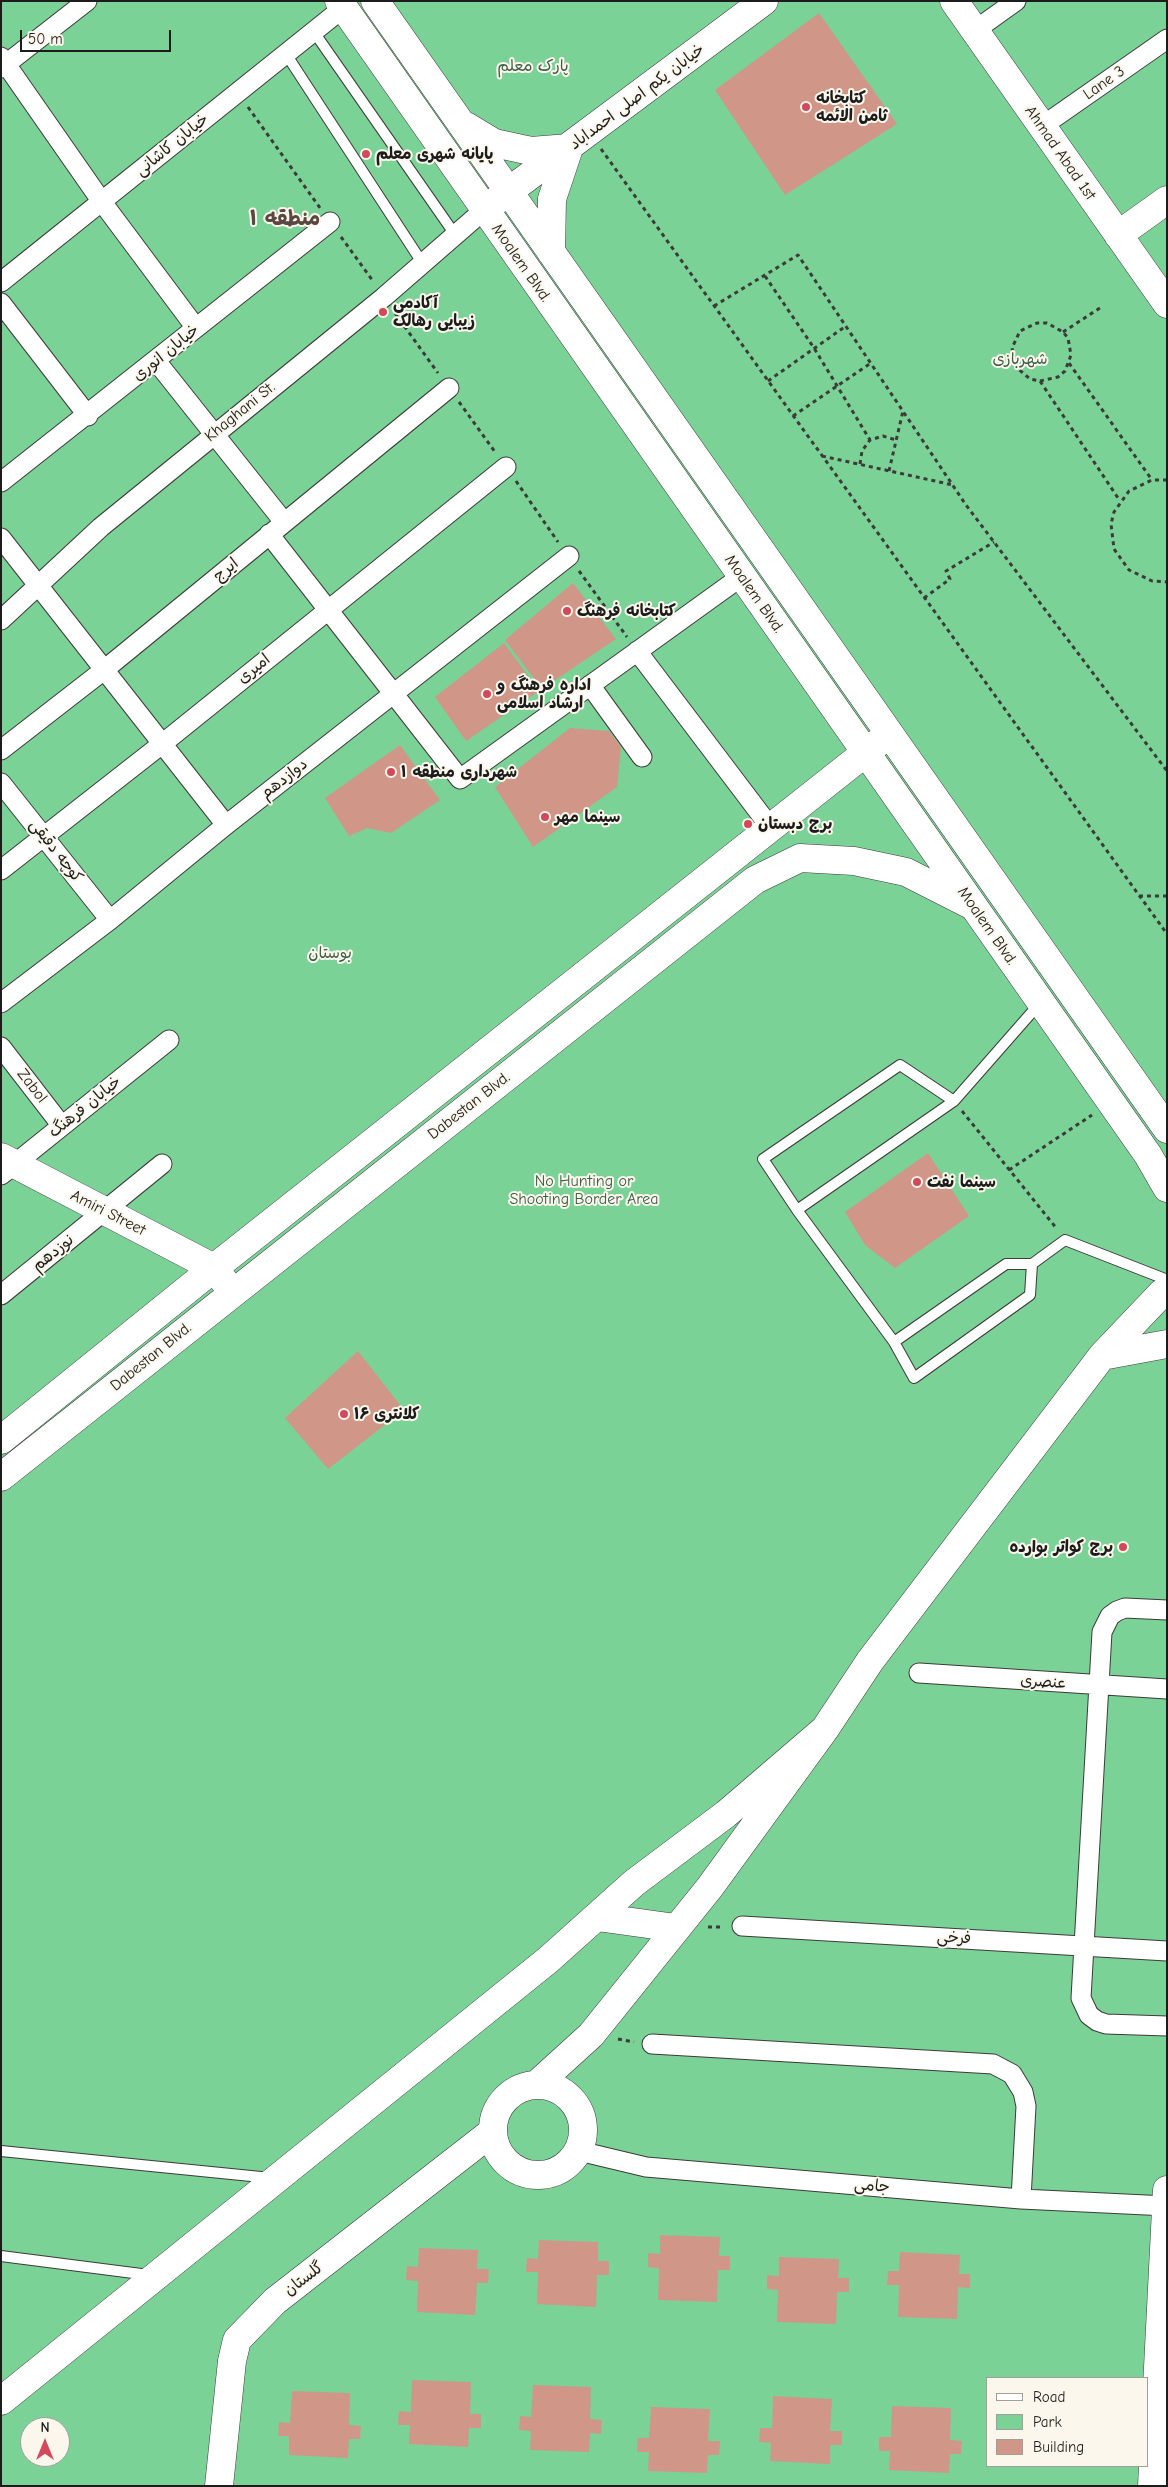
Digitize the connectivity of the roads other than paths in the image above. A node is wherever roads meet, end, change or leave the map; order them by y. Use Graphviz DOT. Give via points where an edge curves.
graph roads {
  1 [pos="87,1"];
  2 [pos="375,1"];
  3 [pos="764,1"];
  4 [pos="954,1"];
  5 [pos="1016,1"];
  6 [pos="341,5"];
  7 [pos="974,30"];
  8 [pos="314,32"];
  9 [pos="1167,39"];
  10 [pos="286,54"];
  11 [pos="3,63"];
  12 [pos="461,123"];
  13 [pos="1042,127"];
  14 [pos="579,140"];
  15 [pos="509,192"];
  16 [pos="1167,200"];
  17 [pos="102,202"];
  18 [pos="484,210"];
  19 [pos="330,222"];
  20 [pos="1118,234"];
  21 [pos="456,236"];
  22 [pos="551,252"];
  23 [pos="423,264"];
  24 [pos="1,282"];
  25 [pos="1,303"];
  26 [pos="1167,304"];
  27 [pos="196,328"];
  28 [pos="156,360"];
  29 [pos="449,388"];
  30 [pos="88,416"];
  31 [pos="214,432"];
  32 [pos="506,467"];
  33 [pos="1,482"];
  34 [pos="284,522"];
  35 [pos="269,534"];
  36 [pos="1,538"];
  37 [pos="569,556"];
  38 [pos="742,576"];
  39 [pos="39,586"];
  40 [pos="328,610"];
  41 [pos="1,620"];
  42 [pos="638,651"];
  43 [pos="104,670"];
  44 [pos="590,685"];
  45 [pos="394,694"];
  46 [pos="890,734"];
  47 [pos="162,744"];
  48 [pos="1,750"];
  49 [pos="866,753"];
  50 [pos="642,757"];
  51 [pos="1,783"];
  52 [pos="226,825"];
  53 [pos="771,828"];
  54 [pos="44,836"];
  55 [pos="1,870"];
  56 [pos="973,906"];
  57 [pos="110,920"];
  58 [pos="1040,1002"];
  59 [pos="1,1003"];
  60 [pos="168,1040"];
  61 [pos="1,1047"];
  62 [pos="954,1101"];
  63 [pos="62,1126"];
  64 [pos="1167,1129"];
  65 [pos="162,1164"];
  66 [pos="6,1166"];
  67 [pos="1167,1188"];
  68 [pos="797,1210"];
  69 [pos="105,1211"];
  70 [pos="1032,1264"];
  71 [pos="214,1268"];
  72 [pos="1165,1290"];
  73 [pos="233,1291"];
  74 [pos="1,1295"];
  75 [pos="894,1342"];
  76 [pos="1167,1344"];
  77 [pos="1102,1356"];
  78 [pos="1,1440"];
  79 [pos="1,1476"];
  80 [pos="1167,1610"];
  81 [pos="919,1673"];
  82 [pos="1100,1686"];
  83 [pos="1167,1689"];
  84 [pos="825,1730"];
  85 [pos="597,1917"];
  86 [pos="742,1926"];
  87 [pos="676,1928"];
  88 [pos="1084,1946"];
  89 [pos="1167,1951"];
  90 [pos="1167,2026"];
  91 [pos="652,2044"];
  92 [pos="536,2085"];
  93 [pos="492,2132"];
  94 [pos="579,2150"];
  95 [pos="1,2151"];
  96 [pos="277,2178"];
  97 [pos="1021,2199"];
  98 [pos="1166,2201"];
  99 [pos="1,2256"];
  100 [pos="156,2276"];
  101 [pos="1,2401"];
  102 [pos="219,2486"];
  103 [pos="1152,2486"];
  1 -- 11 [label="street"];
  2 -- 12 [label="street, Moalem Blvd."];
  3 -- 14 [label="street, خیابان یکم اصلی احمداباد"];
  4 -- 7 [label="street, Ahmad Abad 1st"];
  5 -- 7 [label="street"];
  6 -- 8 [label="street, خیابان کاشانی"];
  6 -- 18 [label="street, Moalem Blvd."];
  7 -- 13 [label="street, Ahmad Abad 1st"];
  8 -- 10 [label="street, خیابان کاشانی"];
  8 -- 21 [label="lane"];
  9 -- 13 [label="street, Lane 3"];
  10 -- 17 [label="street, خیابان کاشانی"];
  10 -- 23 [label="lane"];
  11 -- 17 [label="street"];
  12 -- 14 [label="street" via="494,143 531,151"];
  12 -- 15 [label="street, Moalem Blvd."];
  13 -- 20 [label="street, Ahmad Abad 1st"];
  14 -- 15 [label="street, خیابان یکم اصلی احمداباد"];
  14 -- 22 [label="street" via="552,198"];
  15 -- 18 [label="street, خیابان یکم اصلی احمداباد"];
  15 -- 22 [label="street, Moalem Blvd."];
  16 -- 20 [label="street"];
  17 -- 24 [label="street, خیابان کاشانی"];
  17 -- 27 [label="street"];
  18 -- 21 [label="street, Khaghani St."];
  18 -- 38 [label="street, Moalem Blvd."];
  19 -- 27 [label="street, خیابان انوری"];
  20 -- 26 [label="street, Ahmad Abad 1st"];
  21 -- 23 [label="street, Khaghani St."];
  22 -- 46 [label="street, Moalem Blvd."];
  23 -- 31 [label="street, Khaghani St."];
  25 -- 30 [label="street"];
  27 -- 28 [label="street, خیابان انوری"];
  28 -- 30 [label="street, خیابان انوری"];
  28 -- 31 [label="street"];
  29 -- 34 [label="street, ایرج"];
  30 -- 33 [label="street, خیابان انوری"];
  31 -- 34 [label="street"];
  31 -- 39 [label="street, Khaghani St." via="101,526"];
  32 -- 40 [label="street, امیری"];
  34 -- 35 [label="street, ایرج"];
  35 -- 40 [label="street"];
  35 -- 43 [label="street, ایرج"];
  36 -- 39 [label="street"];
  37 -- 45 [label="street, دوازدهم"];
  38 -- 42 [label="street"];
  38 -- 49 [label="street, Moalem Blvd."];
  39 -- 41 [label="street, Khaghani St."];
  39 -- 43 [label="street"];
  40 -- 45 [label="street"];
  40 -- 47 [label="street, امیری"];
  42 -- 44 [label="street"];
  42 -- 53 [label="street"];
  43 -- 47 [label="street"];
  43 -- 48 [label="street, ایرج"];
  44 -- 45 [label="street" via="460,778"];
  44 -- 50 [label="street"];
  45 -- 52 [label="street, دوازدهم"];
  46 -- 49 [label="street, Dabestan Blvd."];
  46 -- 64 [label="street, Moalem Blvd."];
  47 -- 52 [label="street"];
  47 -- 54 [label="street, امیری"];
  49 -- 53 [label="street, Dabestan Blvd."];
  49 -- 56 [label="street, Moalem Blvd."];
  51 -- 54 [label="street, کوچه دقیقی"];
  52 -- 57 [label="street, دوازدهم"];
  53 -- 71 [label="street, Dabestan Blvd."];
  54 -- 55 [label="street, امیری"];
  54 -- 57 [label="street, کوچه دقیقی"];
  56 -- 58 [label="street, Moalem Blvd."];
  56 -- 73 [label="street, Dabestan Blvd." via="906,872 854,861 800,858 755,880"];
  57 -- 59 [label="street, دوازدهم"];
  58 -- 62 [label="lane"];
  58 -- 67 [label="street, Moalem Blvd." via="1148,1155"];
  60 -- 63 [label="street, خیابان فرهنگ"];
  61 -- 63 [label="street, Zabol"];
  62 -- 68 [label="lane"];
  62 -- 68 [label="lane" via="900,1065 763,1159"];
  63 -- 66 [label="street, خیابان فرهنگ"];
  65 -- 69 [label="street, نوزدهم"];
  66 -- 69 [label="street, Amiri Street"];
  68 -- 75 [label="lane"];
  69 -- 71 [label="street, Amiri Street"];
  69 -- 74 [label="street, نوزدهم"];
  70 -- 72 [label="lane" via="1065,1240"];
  70 -- 75 [label="lane" via="1006,1264"];
  70 -- 75 [label="lane" via="1030,1295 914,1378"];
  71 -- 73 [label="street"];
  71 -- 78 [label="street, Dabestan Blvd."];
  72 -- 77 [label="street"];
  73 -- 79 [label="street, Dabestan Blvd."];
  76 -- 77 [label="street"];
  77 -- 84 [label="street" via="870,1661"];
  80 -- 82 [label="street" via="1125,1608 1110,1616 1102,1632"];
  81 -- 82 [label="street, عنصری"];
  82 -- 83 [label="street, عنصری"];
  82 -- 88 [label="street"];
  84 -- 85 [label="street" via="726,1814 634,1883"];
  84 -- 87 [label="street" via="710,1887"];
  85 -- 87 [label="street"];
  85 -- 96 [label="street"];
  86 -- 88 [label="street, فرخی"];
  87 -- 92 [label="street" via="591,2035"];
  88 -- 89 [label="street, فرخی"];
  88 -- 90 [label="street" via="1081,1998 1089,2015 1106,2024"];
  91 -- 97 [label="street" via="993,2064 1012,2074 1023,2092 1026,2106"];
  92 -- 93 [label="street" via="513,2092 497,2109"];
  92 -- 94 [label="street" via="559,2089 576,2105 584,2128"];
  93 -- 94 [label="street" via="500,2155 517,2170 540,2175 563,2168"];
  93 -- 102 [label="street, گلستان" via="275,2301 237,2340"];
  94 -- 97 [label="street, جامی" via="646,2167"];
  95 -- 96 [label="lane"];
  96 -- 100 [label="street"];
  97 -- 98 [label="street, جامی"];
  98 -- 103 [label="street"];
  99 -- 100 [label="lane"];
  100 -- 101 [label="street"];
}
